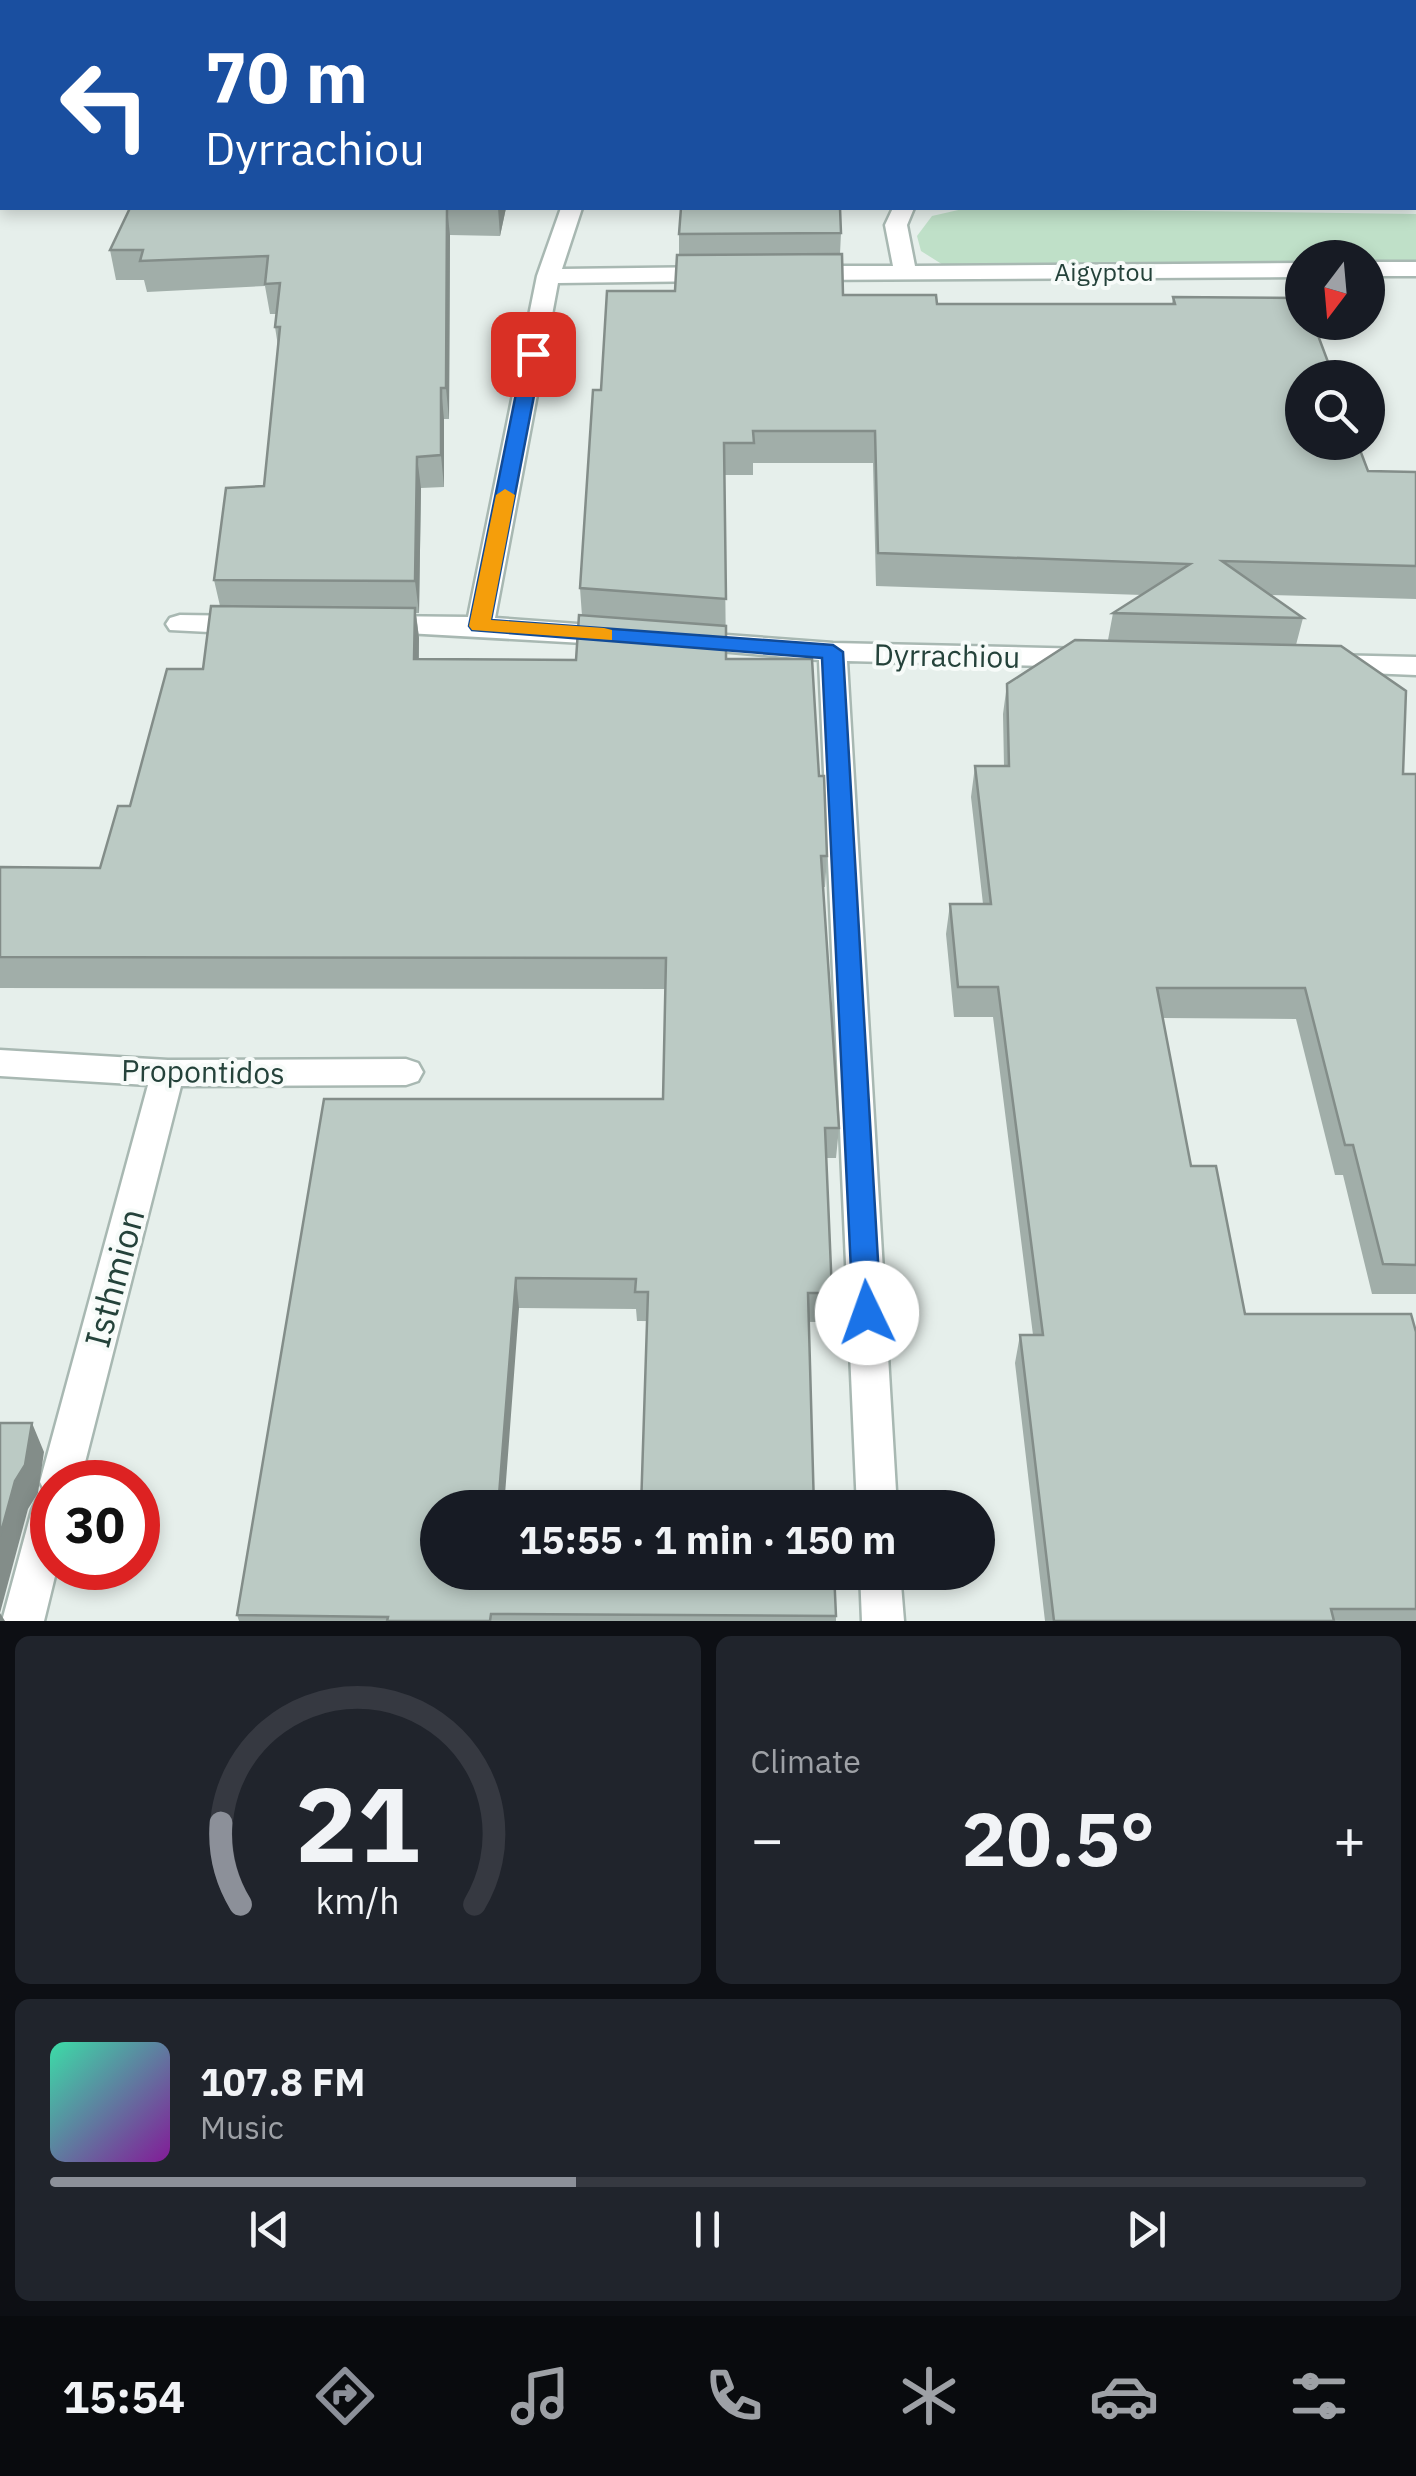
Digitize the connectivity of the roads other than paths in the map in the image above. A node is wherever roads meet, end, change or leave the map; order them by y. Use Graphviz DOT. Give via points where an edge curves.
graph roads {
  1 [pos="569,210"];
  2 [pos="902,210"];
  3 [pos="1385,269"];
  4 [pos="1416,269"];
  5 [pos="1285,270"];
  6 [pos="905,272"];
  7 [pos="746,274"];
  8 [pos="786,274"];
  9 [pos="548,276"];
  10 [pos="180,624"];
  11 [pos="273,625"];
  12 [pos="348,625"];
  13 [pos="480,626"];
  14 [pos="833,652"];
  15 [pos="1111,659"];
  16 [pos="1310,664"];
  17 [pos="1414,673"];
  18 [pos="0,1063"];
  19 [pos="168,1072"];
  20 [pos="406,1072"];
  21 [pos="66,1460"];
  22 [pos="876,1490"];
  23 [pos="31,1590"];
  24 [pos="881,1590"];
  25 [pos="23,1621"];
  26 [pos="883,1621"];
  1 -- 9 [label="street"];
  2 -- 6 [label="street" via="896,226"];
  3 -- 4 [label="street"];
  5 -- 6 [label="street, Aigyptou"];
  6 -- 8 [label="street, Aigyptou"];
  7 -- 9 [label="street"];
  9 -- 13 [label="street"];
  10 -- 11 [label="street"];
  12 -- 13 [label="street, Dyrrachiou"];
  13 -- 14 [label="street, Dyrrachiou"];
  14 -- 15 [label="street, Dyrrachiou"];
  14 -- 22 [label="street"];
  16 -- 17 [label="street"];
  18 -- 19 [label="street, Propontidos"];
  19 -- 20 [label="street, Propontidos"];
  19 -- 21 [label="street, Isthmion"];
  23 -- 25 [label="street"];
  24 -- 26 [label="street"];
}
